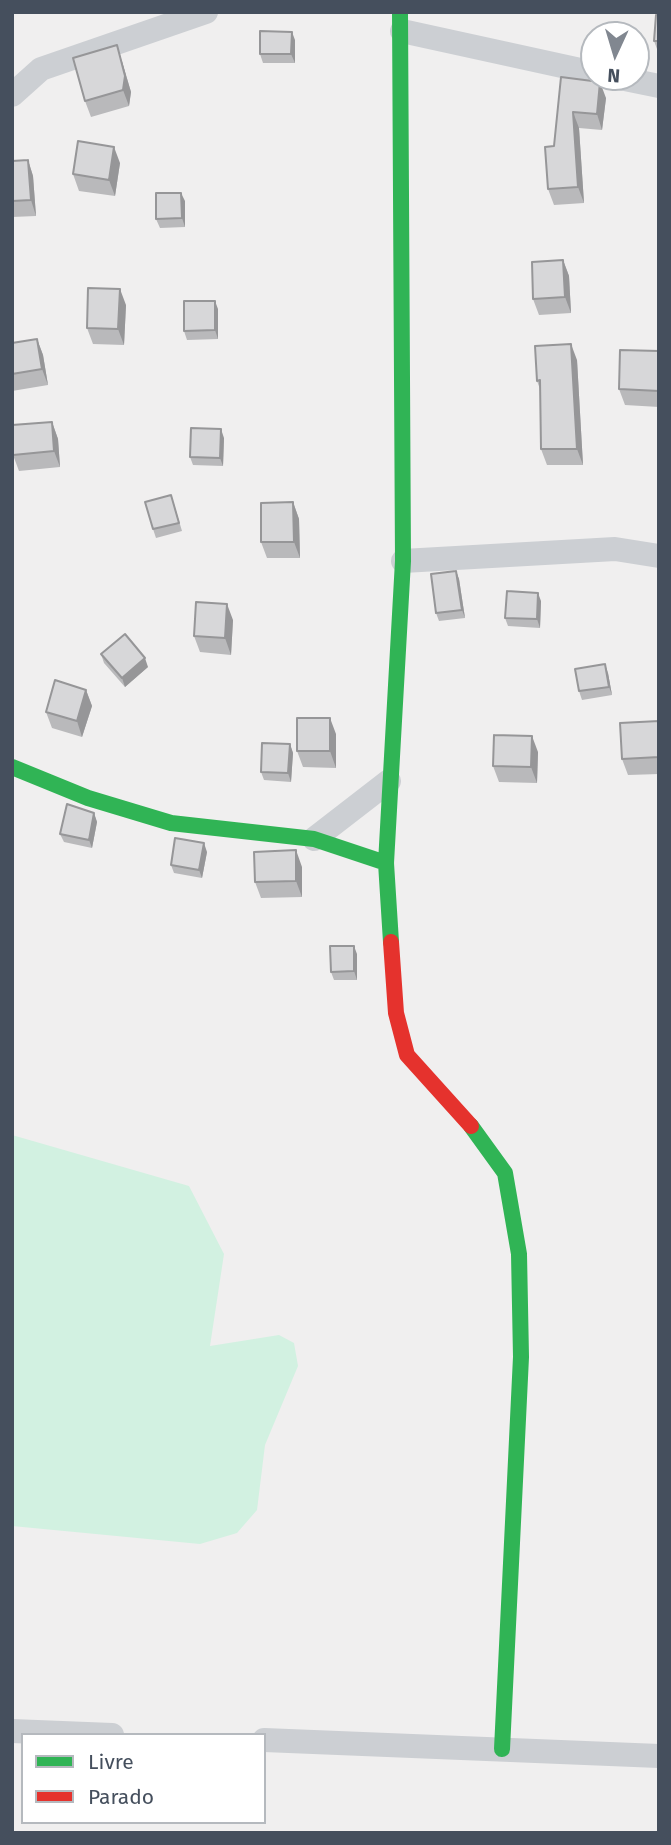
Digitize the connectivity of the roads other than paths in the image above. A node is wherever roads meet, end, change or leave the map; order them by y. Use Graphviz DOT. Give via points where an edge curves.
graph roads {
  1 [pos="206,12"];
  2 [pos="401,22"];
  3 [pos="580,68"];
  4 [pos="12,95"];
  5 [pos="659,555"];
  6 [pos="403,561"];
  7 [pos="12,767"];
  8 [pos="390,781"];
  9 [pos="314,839"];
  10 [pos="386,863"];
  11 [pos="12,1731"];
  12 [pos="62,1733"];
  13 [pos="266,1740"];
  14 [pos="502,1749"];
  15 [pos="659,1756"];
  1 -- 4 [label="street" via="41,69"];
  2 -- 3 [label="street"];
  2 -- 6 [label="street"];
  5 -- 6 [label="street" via="615,549"];
  6 -- 8 [label="street"];
  7 -- 9 [label="street" via="88,798 171,823"];
  8 -- 9 [label="street"];
  8 -- 10 [label="street"];
  9 -- 10 [label="street"];
  10 -- 14 [label="street" via="396,1013 407,1055 477,1133 505,1173 519,1254 521,1357"];
  11 -- 12 [label="street"];
  13 -- 14 [label="street"];
  14 -- 15 [label="street"];
}
